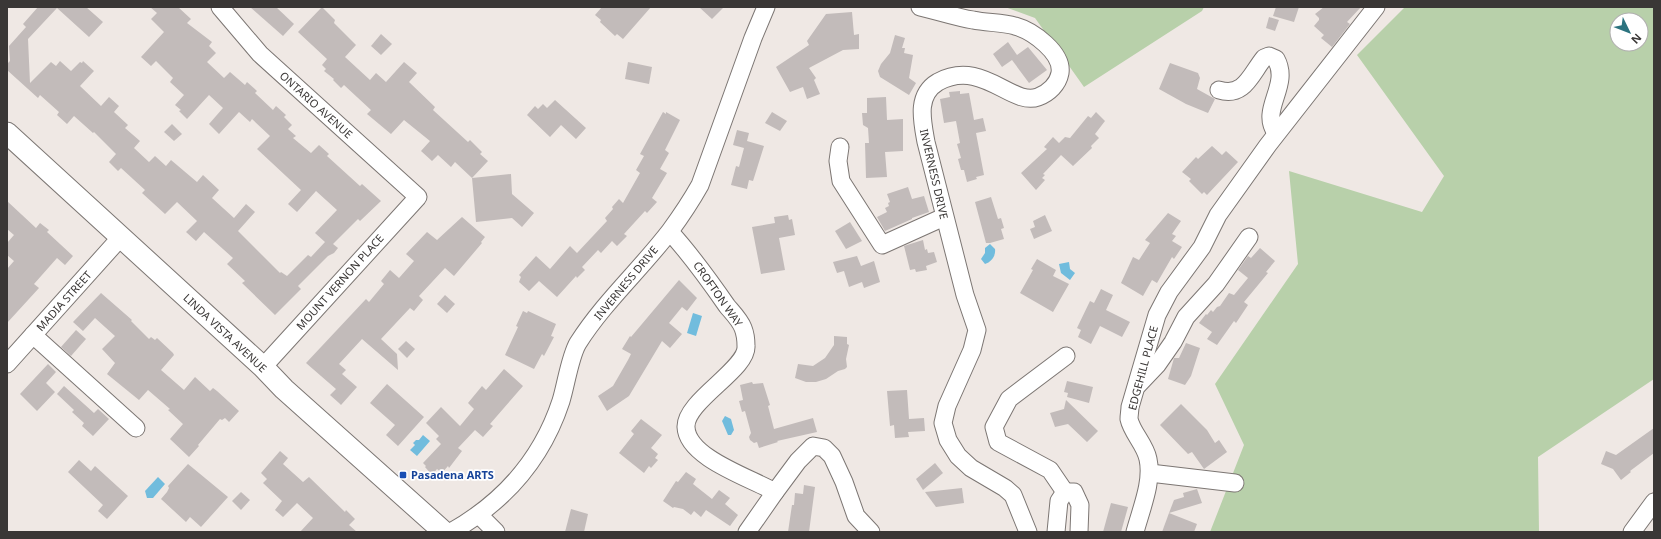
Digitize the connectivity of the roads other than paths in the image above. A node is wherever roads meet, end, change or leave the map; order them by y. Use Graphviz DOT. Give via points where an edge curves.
graph roads {
  1 [pos="220,7"];
  2 [pos="766,7"];
  3 [pos="920,7"];
  4 [pos="1376,7"];
  5 [pos="1219,90"];
  6 [pos="7,133"];
  7 [pos="1276,133"];
  8 [pos="840,147"];
  9 [pos="418,197"];
  10 [pos="944,217"];
  11 [pos="670,232"];
  12 [pos="121,237"];
  13 [pos="1249,237"];
  14 [pos="33,335"];
  15 [pos="1066,356"];
  16 [pos="7,364"];
  17 [pos="263,367"];
  18 [pos="1136,388"];
  19 [pos="136,428"];
  20 [pos="1150,473"];
  21 [pos="1235,483"];
  22 [pos="772,491"];
  23 [pos="1066,492"];
  24 [pos="1654,502"];
  25 [pos="480,516"];
  26 [pos="444,532"];
  27 [pos="451,532"];
  28 [pos="496,532"];
  29 [pos="747,532"];
  30 [pos="871,532"];
  31 [pos="1028,532"];
  32 [pos="1056,532"];
  33 [pos="1079,532"];
  34 [pos="1135,532"];
  35 [pos="1632,532"];
  1 -- 9 [label="street, ONTARIO AVENUE" via="260,54"];
  2 -- 11 [label="street, INVERNESS DRIVE" via="700,185"];
  3 -- 10 [label="street, INVERNESS DRIVE" via="973,20 1016,26 1046,44 1055,54 1061,68 1059,79 1050,91 1037,98 1007,90 987,79 964,75 948,77 931,87 922,100 922,118"];
  4 -- 7 [label="street, EDGEHILL PLACE"];
  5 -- 7 [label="street" via="1234,91 1244,88 1264,58 1268,56 1276,59 1281,72 1270,118"];
  6 -- 12 [label="main road, LINDA VISTA AVENUE"];
  7 -- 18 [label="street, EDGEHILL PLACE" via="1218,215 1202,247 1169,292 1157,315"];
  8 -- 10 [label="street" via="838,161 841,181 882,245"];
  9 -- 17 [label="street, MOUNT VERNON PLACE"];
  10 -- 31 [label="street, INVERNESS DRIVE" via="977,330 972,350 947,406 943,423 948,440 958,456 971,468 1013,495"];
  11 -- 22 [label="street, CROFTON WAY" via="697,262 743,328 746,348 740,362 692,411 686,426 690,440 699,452"];
  11 -- 25 [label="street, INVERNESS DRIVE" via="577,345 551,429 518,480"];
  12 -- 14 [label="street, MADIA STREET"];
  12 -- 17 [label="main road, LINDA VISTA AVENUE"];
  13 -- 18 [label="street" via="1216,284 1186,317 1157,365"];
  14 -- 16 [label="street, MADIA STREET"];
  14 -- 19 [label="street"];
  15 -- 23 [label="street" via="1009,400 994,427 998,442 1050,470"];
  17 -- 26 [label="main road, LINDA VISTA AVENUE" via="284,389"];
  18 -- 20 [label="street, EDGEHILL PLACE" via="1129,419 1148,457"];
  20 -- 21 [label="street"];
  20 -- 34 [label="street, EDGEHILL PLACE"];
  22 -- 29 [label="street"];
  22 -- 30 [label="street" via="813,446 824,448 832,456 856,516"];
  23 -- 32 [label="street" via="1059,501"];
  23 -- 33 [label="street" via="1074,492 1080,505"];
  24 -- 35 [label="street"];
  25 -- 27 [label="street, INVERNESS DRIVE"];
  25 -- 28 [label="street"];
}
